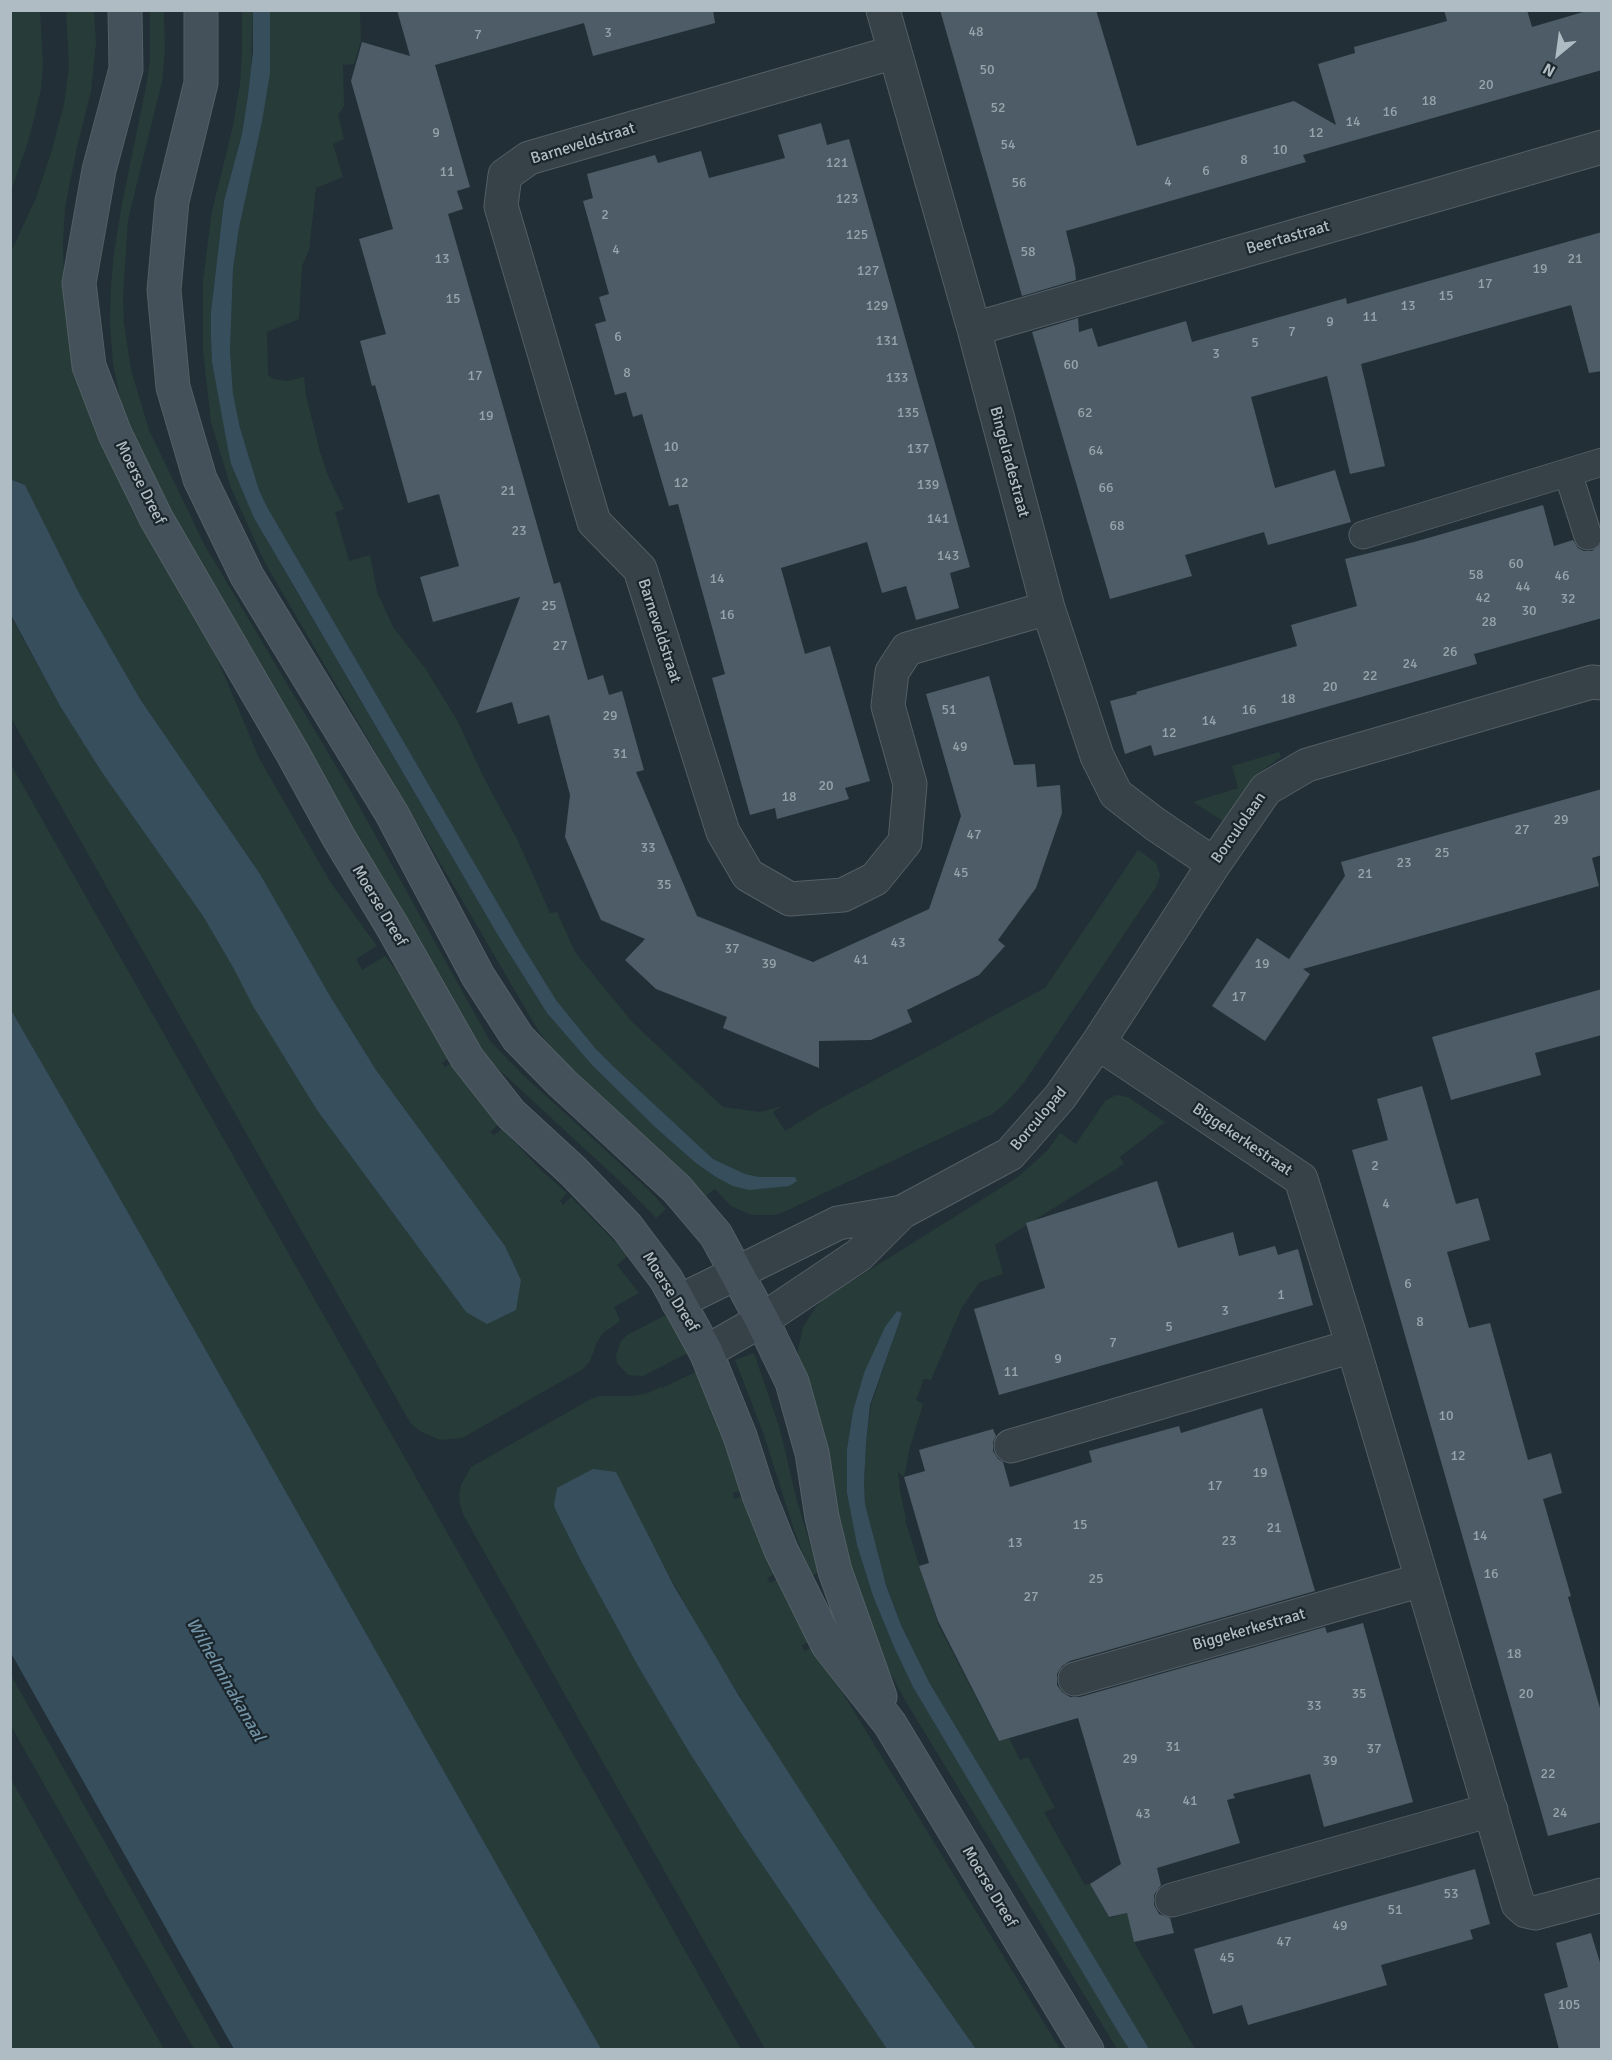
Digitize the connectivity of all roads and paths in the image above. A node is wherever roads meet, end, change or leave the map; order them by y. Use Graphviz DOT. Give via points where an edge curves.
graph roads {
  1 [pos="125,10"];
  2 [pos="201,10"];
  3 [pos="883,10"];
  4 [pos="895,52"];
  5 [pos="1602,147"];
  6 [pos="974,329"];
  7 [pos="1602,462"];
  8 [pos="1568,473"];
  9 [pos="1363,535"];
  10 [pos="1588,536"];
  11 [pos="1048,608"];
  12 [pos="1602,683"];
  13 [pos="1214,864"];
  14 [pos="1098,1043"];
  15 [pos="902,1212"];
  16 [pos="736,1272"];
  17 [pos="678,1302"];
  18 [pos="762,1320"];
  19 [pos="1353,1346"];
  20 [pos="706,1352"];
  21 [pos="1011,1446"];
  22 [pos="1422,1580"];
  23 [pos="1075,1679"];
  24 [pos="890,1724"];
  25 [pos="1491,1810"];
  26 [pos="1602,1895"];
  27 [pos="1172,1900"];
  28 [pos="1087,2049"];
  1 -- 17 [label="street, Moerse Dreef" via="126,69 99,170 79,283 89,366 115,434 156,518 467,1058 511,1114 627,1227 666,1279"];
  2 -- 16 [label="street, Moerse Dreef" via="201,83 172,201 164,290 173,387 200,479 247,576 392,814 478,976 518,1038 677,1189 716,1235"];
  3 -- 4 [label="street, Bingelradestraat"];
  4 -- 6 [label="street, Bingelradestraat"];
  4 -- 11 [label="street, Barneveldstraat" via="529,158 505,175 501,206 594,522 640,570 723,832 748,874 790,899 843,895 875,879 905,842 910,784 888,706 892,672 907,649"];
  5 -- 6 [label="street, Beertastraat"];
  6 -- 11 [label="street, Bingelradestraat"];
  7 -- 8 [label="lane"];
  8 -- 9 [label="lane"];
  8 -- 10 [label="lane"];
  11 -- 13 [label="street, Bingelradestraat" via="1097,756 1116,794"];
  12 -- 13 [label="street, Borculolaan" via="1592,682 1307,765 1266,789"];
  13 -- 14 [label="street, Borculolaan"];
  14 -- 15 [label="street, Borculopad" via="1060,1097 1011,1154"];
  14 -- 19 [label="street, Biggekerkestraat" via="1301,1179"];
  15 -- 16 [label="street, Borculopad" via="838,1223"];
  15 -- 18 [label="street, Borculopad" via="859,1255"];
  16 -- 17 [label="street, Borculopad"];
  16 -- 18 [label="street, Moerse Dreef"];
  17 -- 20 [label="street, Moerse Dreef"];
  18 -- 20 [label="street, Borculopad"];
  18 -- 24 [label="street, Moerse Dreef" via="792,1382 812,1453 835,1571"];
  19 -- 21 [label="street"];
  19 -- 22 [label="street, Biggekerkestraat"];
  20 -- 24 [label="street, Moerse Dreef" via="781,1551 828,1645"];
  22 -- 23 [label="street, Biggekerkestraat"];
  22 -- 25 [label="street, Biggekerkestraat"];
  24 -- 28 [label="street, Moerse Dreef"];
  25 -- 26 [label="street, Biggekerkestraat" via="1518,1904 1526,1911 1535,1913"];
  25 -- 27 [label="street"];
}
